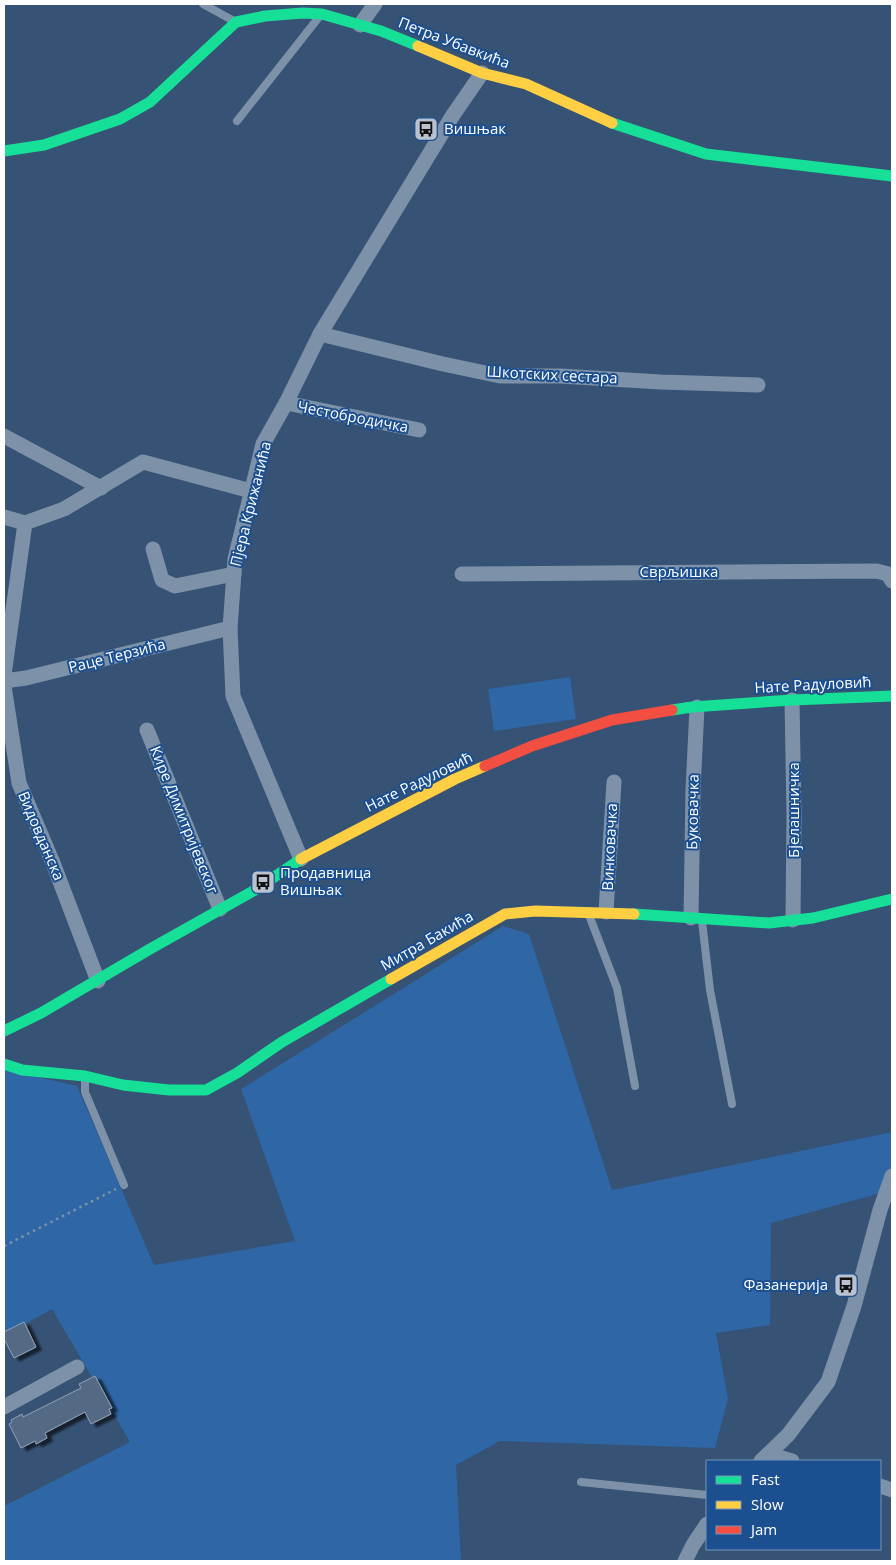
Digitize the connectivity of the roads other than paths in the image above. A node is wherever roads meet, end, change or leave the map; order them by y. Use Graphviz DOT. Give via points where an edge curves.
graph roads {
  1 [pos="203,4"];
  2 [pos="375,4"];
  3 [pos="322,14"];
  4 [pos="236,22"];
  5 [pos="360,25"];
  6 [pos="482,73"];
  7 [pos="238,121"];
  8 [pos="4,151"];
  9 [pos="892,176"];
  10 [pos="320,334"];
  11 [pos="758,385"];
  12 [pos="286,403"];
  13 [pos="419,430"];
  14 [pos="4,436"];
  15 [pos="101,488"];
  16 [pos="251,491"];
  17 [pos="4,517"];
  18 [pos="25,523"];
  19 [pos="153,549"];
  20 [pos="234,574"];
  21 [pos="462,574"];
  22 [pos="892,581"];
  23 [pos="230,628"];
  24 [pos="4,676"];
  25 [pos="4,681"];
  26 [pos="4,686"];
  27 [pos="892,696"];
  28 [pos="792,700"];
  29 [pos="697,707"];
  30 [pos="147,730"];
  31 [pos="614,782"];
  32 [pos="302,859"];
  33 [pos="892,899"];
  34 [pos="220,909"];
  35 [pos="588,912"];
  36 [pos="606,912"];
  37 [pos="696,918"];
  38 [pos="794,920"];
  39 [pos="98,981"];
  40 [pos="4,1031"];
  41 [pos="4,1064"];
  42 [pos="86,1076"];
  43 [pos="635,1086"];
  44 [pos="732,1104"];
  45 [pos="892,1176"];
  46 [pos="124,1185"];
  47 [pos="77,1368"];
  48 [pos="4,1407"];
  49 [pos="765,1458"];
  50 [pos="783,1460"];
  51 [pos="581,1482"];
  52 [pos="706,1494"];
  53 [pos="706,1526"];
  54 [pos="685,1561"];
  1 -- 4 [label="lane"];
  2 -- 5 [label="street"];
  3 -- 4 [label="street, Петра Убавкића" via="265,13"];
  3 -- 5 [label="street, Петра Убавкића"];
  3 -- 7 [label="lane"];
  4 -- 8 [label="street" via="150,102 120,119 44,145"];
  5 -- 6 [label="street, Петра Убавкића"];
  6 -- 9 [label="street, Петра Убавкића" via="526,84 618,126 706,154"];
  6 -- 10 [label="street, Пјера Крижанића"];
  10 -- 11 [label="street, Шкотских сестара" via="500,376"];
  10 -- 12 [label="street, Пјера Крижанића"];
  12 -- 13 [label="street, Честобродичка"];
  12 -- 16 [label="street, Пјера Крижанића" via="263,444"];
  14 -- 15 [label="street"];
  15 -- 16 [label="street" via="143,462"];
  15 -- 18 [label="street" via="64,509"];
  16 -- 20 [label="street, Пјера Крижанића"];
  17 -- 18 [label="street"];
  18 -- 24 [label="street"];
  19 -- 20 [label="street" via="162,580 175,586"];
  20 -- 23 [label="street, Пјера Крижанића"];
  21 -- 22 [label="street, Сврљишка" via="877,571 888,574"];
  23 -- 25 [label="street, Раце Терзића"];
  23 -- 32 [label="street, Пјера Крижанића" via="233,696"];
  26 -- 39 [label="street, Видовданска" via="19,783"];
  27 -- 28 [label="street, Нате Радуловић"];
  28 -- 29 [label="street, Нате Радуловић"];
  28 -- 38 [label="street, Бјелашничка"];
  29 -- 32 [label="street, Нате Радуловић" via="612,720 532,746 455,779"];
  29 -- 37 [label="street, Буковачка" via="693,790"];
  30 -- 34 [label="street, Кире Димитријевског"];
  31 -- 36 [label="street, Винковачка"];
  32 -- 34 [label="street, Нате Радуловић"];
  33 -- 38 [label="street, Митра Бакића"];
  34 -- 39 [label="street, Нате Радуловић"];
  35 -- 36 [label="street, Митра Бакића"];
  35 -- 42 [label="street, Митра Бакића" via="505,914 282,1042 206,1090 123,1085"];
  35 -- 43 [label="lane" via="617,988"];
  36 -- 37 [label="street, Митра Бакића"];
  37 -- 38 [label="street, Митра Бакића" via="769,923"];
  37 -- 44 [label="lane"];
  39 -- 40 [label="street, Нате Радуловић"];
  41 -- 42 [label="street, Митра Бакића" via="22,1070"];
  42 -- 46 [label="lane" via="85,1092"];
  45 -- 49 [label="street" via="828,1382 788,1435"];
  47 -- 48 [label="street"];
  49 -- 50 [label="street"];
  51 -- 52 [label="lane"];
  53 -- 54 [label="street"];
}
